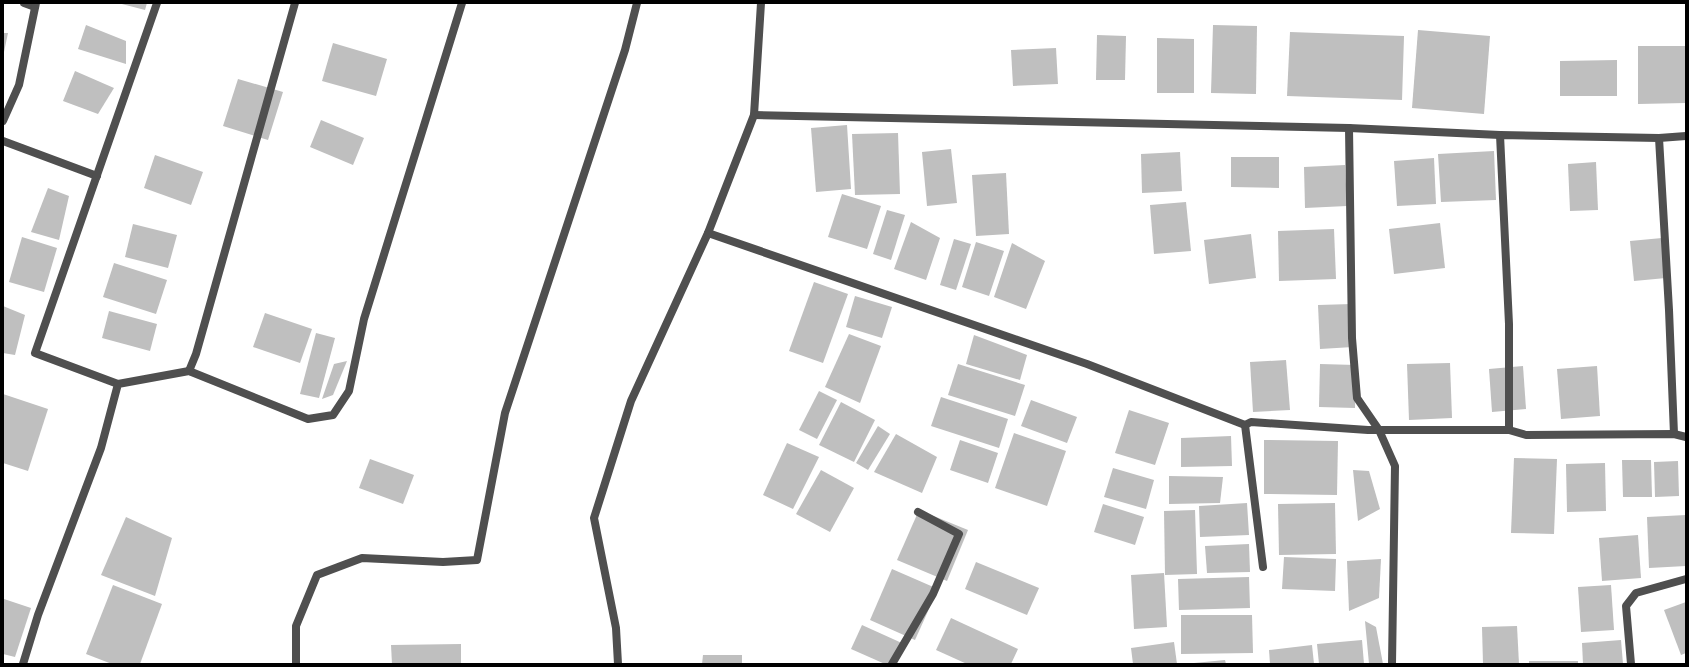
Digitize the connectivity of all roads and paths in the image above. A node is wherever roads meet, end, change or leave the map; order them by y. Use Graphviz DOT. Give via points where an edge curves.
graph roads {
  1 [pos="24,3"];
  2 [pos="157,3"];
  3 [pos="295,3"];
  4 [pos="462,3"];
  5 [pos="637,3"];
  6 [pos="761,3"];
  7 [pos="36,5"];
  8 [pos="754,115"];
  9 [pos="3,121"];
  10 [pos="1349,128"];
  11 [pos="1500,135"];
  12 [pos="1686,136"];
  13 [pos="1659,138"];
  14 [pos="3,141"];
  15 [pos="97,176"];
  16 [pos="708,233"];
  17 [pos="189,372"];
  18 [pos="118,384"];
  19 [pos="1245,425"];
  20 [pos="1379,430"];
  21 [pos="1509,430"];
  22 [pos="1674,434"];
  23 [pos="1686,438"];
  24 [pos="918,512"];
  25 [pos="1263,567"];
  26 [pos="1686,579"];
  27 [pos="23,664"];
  28 [pos="296,664"];
  29 [pos="618,664"];
  30 [pos="892,664"];
  31 [pos="1392,664"];
  32 [pos="1631,664"];
  1 -- 7 [label="street"];
  2 -- 15 [label="street"];
  3 -- 17 [label="street"];
  4 -- 17 [label="street" via="364,319 349,391 333,415 308,419"];
  5 -- 28 [label="street" via="625,50 505,414 477,560 444,562 362,558 317,575 296,626"];
  6 -- 8 [label="street"];
  7 -- 9 [label="street" via="18,84"];
  8 -- 10 [label="street"];
  8 -- 16 [label="street"];
  10 -- 11 [label="street"];
  10 -- 20 [label="street" via="1352,338 1357,398"];
  11 -- 13 [label="street"];
  11 -- 21 [label="street" via="1509,324"];
  12 -- 13 [label="street"];
  13 -- 22 [label="street" via="1670,310"];
  14 -- 15 [label="street"];
  15 -- 18 [label="street" via="35,353"];
  16 -- 19 [label="street" via="1087,364"];
  16 -- 29 [label="street" via="631,401 594,518 616,628"];
  17 -- 18 [label="street"];
  18 -- 27 [label="street" via="101,448 38,614"];
  19 -- 20 [label="street" via="1251,422"];
  19 -- 25 [label="street"];
  20 -- 21 [label="street"];
  20 -- 31 [label="street" via="1395,466"];
  21 -- 22 [label="street" via="1526,434"];
  22 -- 23 [label="street"];
  24 -- 30 [label="street" via="959,534 933,594"];
  26 -- 32 [label="street" via="1636,592 1626,606"];
}
